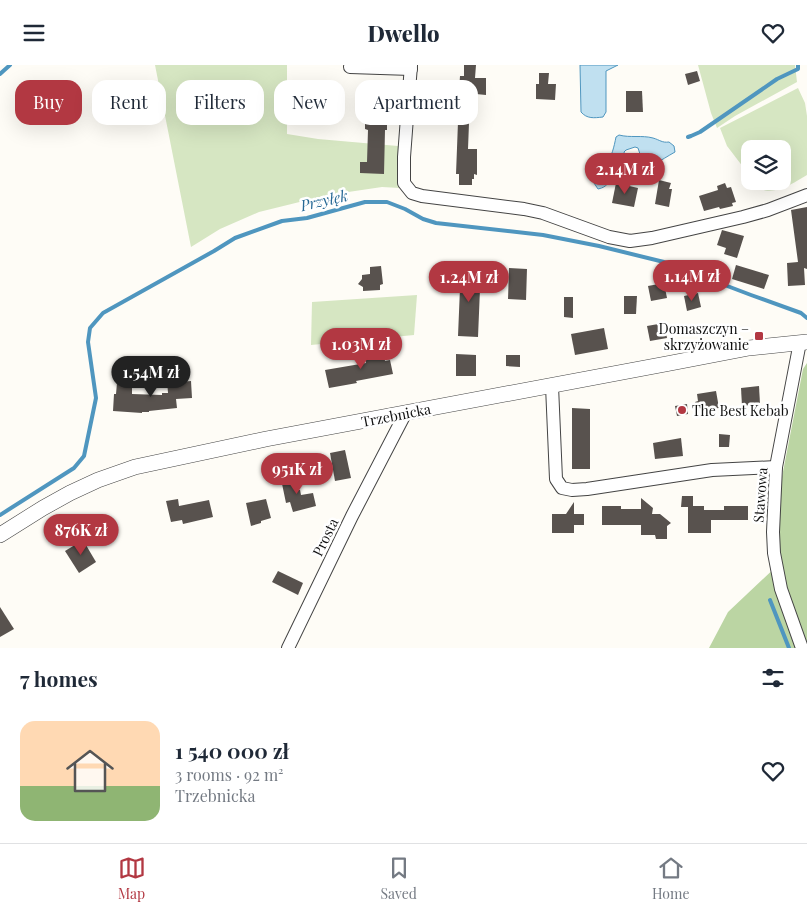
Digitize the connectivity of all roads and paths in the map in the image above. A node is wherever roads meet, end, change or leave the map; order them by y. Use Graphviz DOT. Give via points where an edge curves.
graph roads {
  1 [pos="350,67"];
  2 [pos="411,67"];
  3 [pos="807,195"];
  4 [pos="804,342"];
  5 [pos="552,386"];
  6 [pos="405,414"];
  7 [pos="776,467"];
  8 [pos="0,535"];
  9 [pos="288,648"];
  10 [pos="802,648"];
  1 -- 2 [label="street"];
  2 -- 3 [label="street" via="404,183 412,193 543,213 609,237 630,241 743,217"];
  4 -- 5 [label="street, Trzebnicka" via="749,347"];
  4 -- 7 [label="street, Stawowa"];
  5 -- 6 [label="street, Trzebnicka"];
  5 -- 7 [label="street" via="556,479 562,488 579,490 712,470"];
  6 -- 8 [label="street, Trzebnicka" via="135,467 70,493"];
  6 -- 9 [label="street, Prosta"];
  7 -- 10 [label="street, Stawowa" via="774,553 781,589"];
}
